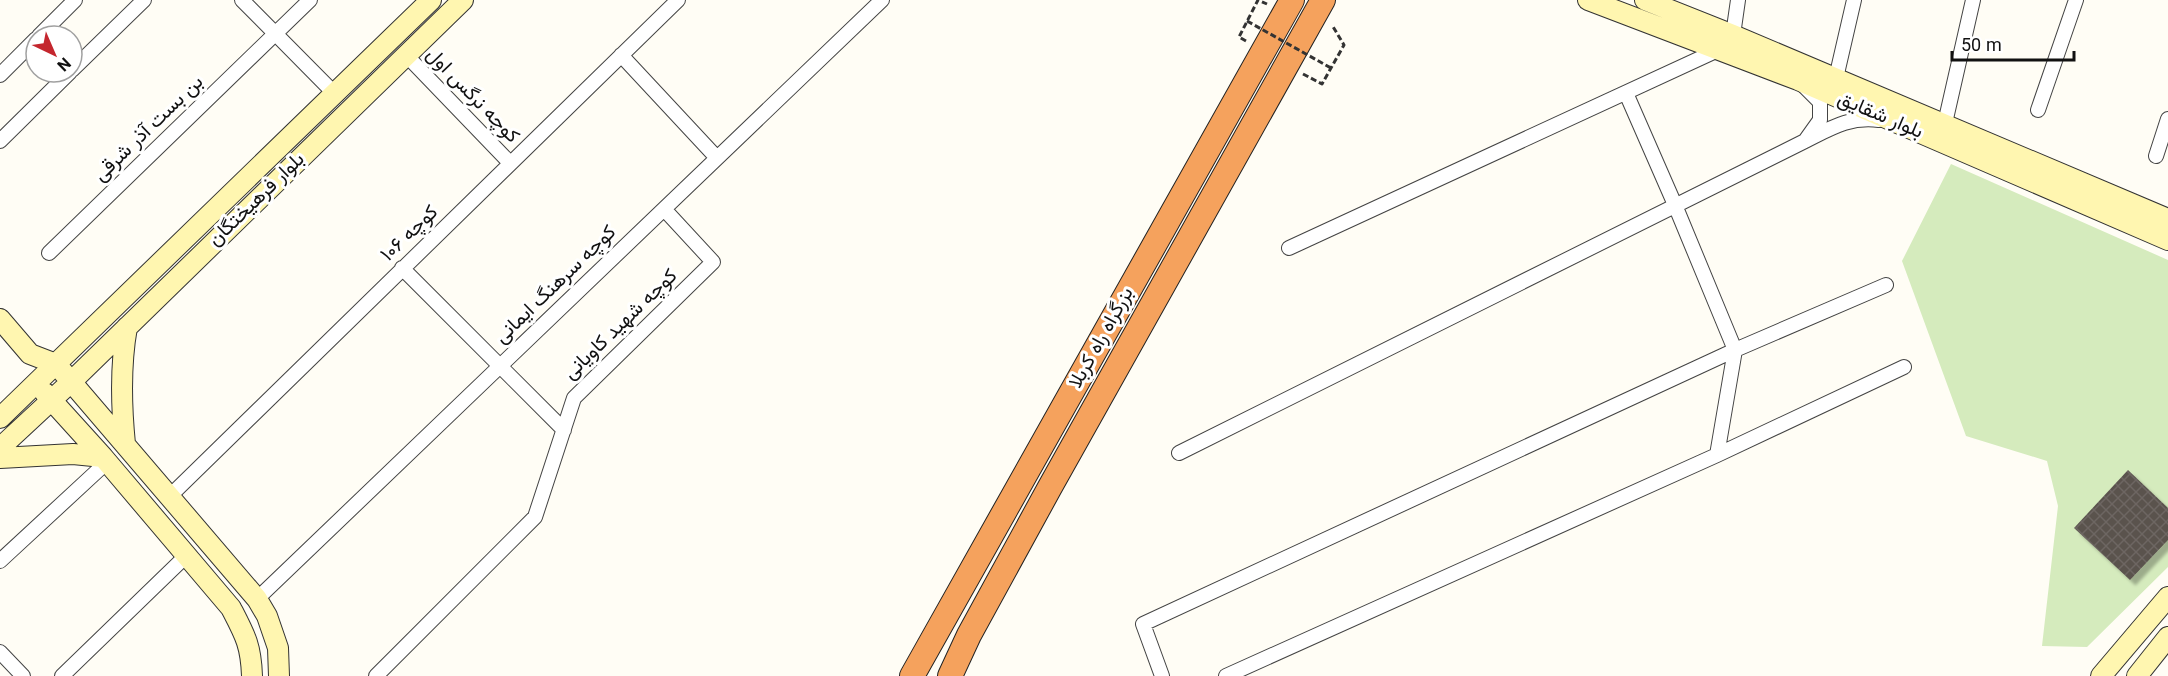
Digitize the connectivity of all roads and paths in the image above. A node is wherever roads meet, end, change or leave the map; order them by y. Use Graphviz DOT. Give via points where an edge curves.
graph roads {
  1 [pos="75,0"];
  2 [pos="144,0"];
  3 [pos="242,0"];
  4 [pos="310,0"];
  5 [pos="431,0"];
  6 [pos="463,0"];
  7 [pos="678,0"];
  8 [pos="882,0"];
  9 [pos="1258,0"];
  10 [pos="1292,0"];
  11 [pos="1588,0"];
  12 [pos="1645,0"];
  13 [pos="1738,0"];
  14 [pos="1854,0"];
  15 [pos="1973,0"];
  16 [pos="2076,0"];
  17 [pos="1322,2"];
  18 [pos="1247,21"];
  19 [pos="52,24"];
  20 [pos="275,34"];
  21 [pos="1733,34"];
  22 [pos="1239,37"];
  23 [pos="1344,45"];
  24 [pos="24,50"];
  25 [pos="1718,50"];
  26 [pos="406,55"];
  27 [pos="621,56"];
  28 [pos="84,58"];
  29 [pos="1331,68"];
  30 [pos="2,69"];
  31 [pos="1836,78"];
  32 [pos="1798,81"];
  33 [pos="58,84"];
  34 [pos="1322,84"];
  35 [pos="1626,93"];
  36 [pos="335,94"];
  37 [pos="2038,110"];
  38 [pos="2168,118"];
  39 [pos="1893,122"];
  40 [pos="1942,133"];
  41 [pos="0,141"];
  42 [pos="1804,141"];
  43 [pos="2156,156"];
  44 [pos="717,158"];
  45 [pos="510,164"];
  46 [pos="1675,205"];
  47 [pos="664,209"];
  48 [pos="2168,219"];
  49 [pos="2168,240"];
  50 [pos="1289,248"];
  51 [pos="50,253"];
  52 [pos="402,268"];
  53 [pos="1886,285"];
  54 [pos="0,319"];
  55 [pos="127,327"];
  56 [pos="1735,350"];
  57 [pos="30,354"];
  58 [pos="56,364"];
  59 [pos="500,366"];
  60 [pos="1904,366"];
  61 [pos="71,382"];
  62 [pos="36,383"];
  63 [pos="52,401"];
  64 [pos="0,418"];
  65 [pos="564,430"];
  66 [pos="125,444"];
  67 [pos="0,448"];
  68 [pos="1179,453"];
  69 [pos="1717,455"];
  70 [pos="0,458"];
  71 [pos="105,459"];
  72 [pos="170,496"];
  73 [pos="188,555"];
  74 [pos="0,561"];
  75 [pos="2168,597"];
  76 [pos="257,599"];
  77 [pos="2168,637"];
  78 [pos="0,652"];
  79 [pos="17,675"];
  80 [pos="63,676"];
  81 [pos="252,676"];
  82 [pos="279,676"];
  83 [pos="376,676"];
  84 [pos="912,676"];
  85 [pos="950,676"];
  86 [pos="1162,676"];
  87 [pos="1226,676"];
  88 [pos="2101,676"];
  89 [pos="2137,676"];
  1 -- 19 [label="street"];
  2 -- 28 [label="street"];
  3 -- 20 [label="street"];
  4 -- 20 [label="street, بن بست آذر شرقی"];
  5 -- 36 [label="main road, بلوار فرهیختگان"];
  6 -- 26 [label="main road, بلوار فرهیختگان"];
  7 -- 27 [label="street, کوچه ۱۰۶"];
  8 -- 44 [label="street, کوچه سرهنگ ایمانی"];
  9 -- 18 [label="path"];
  10 -- 84 [label="highway, بزرگراه راه کربلا"];
  11 -- 25 [label="main road, بلوار شقایق"];
  12 -- 21 [label="main road, بلوار شقایق"];
  13 -- 21 [label="street"];
  14 -- 31 [label="street"];
  15 -- 40 [label="street"];
  16 -- 37 [label="street"];
  17 -- 85 [label="highway, بزرگراه راه کربلا" via="1055,476"];
  18 -- 22 [label="path"];
  18 -- 29 [label="path, bridge"];
  20 -- 36 [label="street"];
  20 -- 51 [label="street, بن بست آذر شرقی"];
  21 -- 31 [label="main road, بلوار شقایق"];
  23 -- 29 [label="path"];
  24 -- 30 [label="street"];
  25 -- 32 [label="main road, بلوار شقایق"];
  25 -- 35 [label="street"];
  26 -- 45 [label="street, کوچه نرگس اول"];
  26 -- 55 [label="main road, بلوار فرهیختگان"];
  27 -- 44 [label="street"];
  27 -- 45 [label="street, کوچه ۱۰۶"];
  29 -- 34 [label="path"];
  31 -- 40 [label="main road, بلوار شقایق"];
  32 -- 39 [label="main road, بلوار شقایق"];
  32 -- 42 [label="street" via="1820,102 1820,120"];
  33 -- 41 [label="street"];
  35 -- 46 [label="street"];
  35 -- 50 [label="street"];
  36 -- 58 [label="main road, بلوار فرهیختگان"];
  38 -- 43 [label="street"];
  39 -- 40 [label="main road, بلوار شقایق"];
  39 -- 42 [label="street" via="1864,118 1843,122"];
  40 -- 48 [label="main road, بلوار شقایق"];
  40 -- 49 [label="main road, بلوار شقایق"];
  42 -- 46 [label="street"];
  44 -- 47 [label="street, کوچه سرهنگ ایمانی"];
  45 -- 52 [label="street, کوچه ۱۰۶"];
  46 -- 56 [label="street"];
  46 -- 68 [label="street"];
  47 -- 59 [label="street, کوچه سرهنگ ایمانی"];
  47 -- 65 [label="street, کوچه شهید کاویانی" via="713,262 574,398"];
  52 -- 59 [label="street"];
  52 -- 72 [label="street, کوچه ۱۰۶"];
  53 -- 56 [label="street"];
  54 -- 57 [label="main road"];
  55 -- 61 [label="main road, بلوار فرهیختگان"];
  55 -- 66 [label="main road" via="122,354"];
  56 -- 69 [label="street"];
  56 -- 86 [label="street" via="1143,624"];
  57 -- 58 [label="main road"];
  57 -- 62 [label="main road"];
  58 -- 61 [label="main road"];
  58 -- 62 [label="main road, بلوار فرهیختگان"];
  59 -- 65 [label="street"];
  59 -- 76 [label="street, کوچه سرهنگ ایمانی"];
  60 -- 69 [label="street"];
  61 -- 63 [label="main road, بلوار فرهیختگان"];
  61 -- 66 [label="main road"];
  62 -- 63 [label="main road"];
  62 -- 64 [label="main road, بلوار فرهیختگان"];
  63 -- 67 [label="main road, بلوار فرهیختگان"];
  63 -- 71 [label="main road"];
  65 -- 83 [label="street, کوچه شهید کاویانی" via="535,517"];
  66 -- 72 [label="main road"];
  69 -- 87 [label="street"];
  70 -- 71 [label="main road" via="73,454"];
  71 -- 73 [label="main road"];
  71 -- 74 [label="street"];
  72 -- 76 [label="main road"];
  73 -- 80 [label="street"];
  73 -- 81 [label="main road" via="231,608 244,632 252,653"];
  75 -- 88 [label="main road"];
  76 -- 82 [label="main road" via="278,648"];
  77 -- 89 [label="main road"];
  78 -- 79 [label="street"];
}
